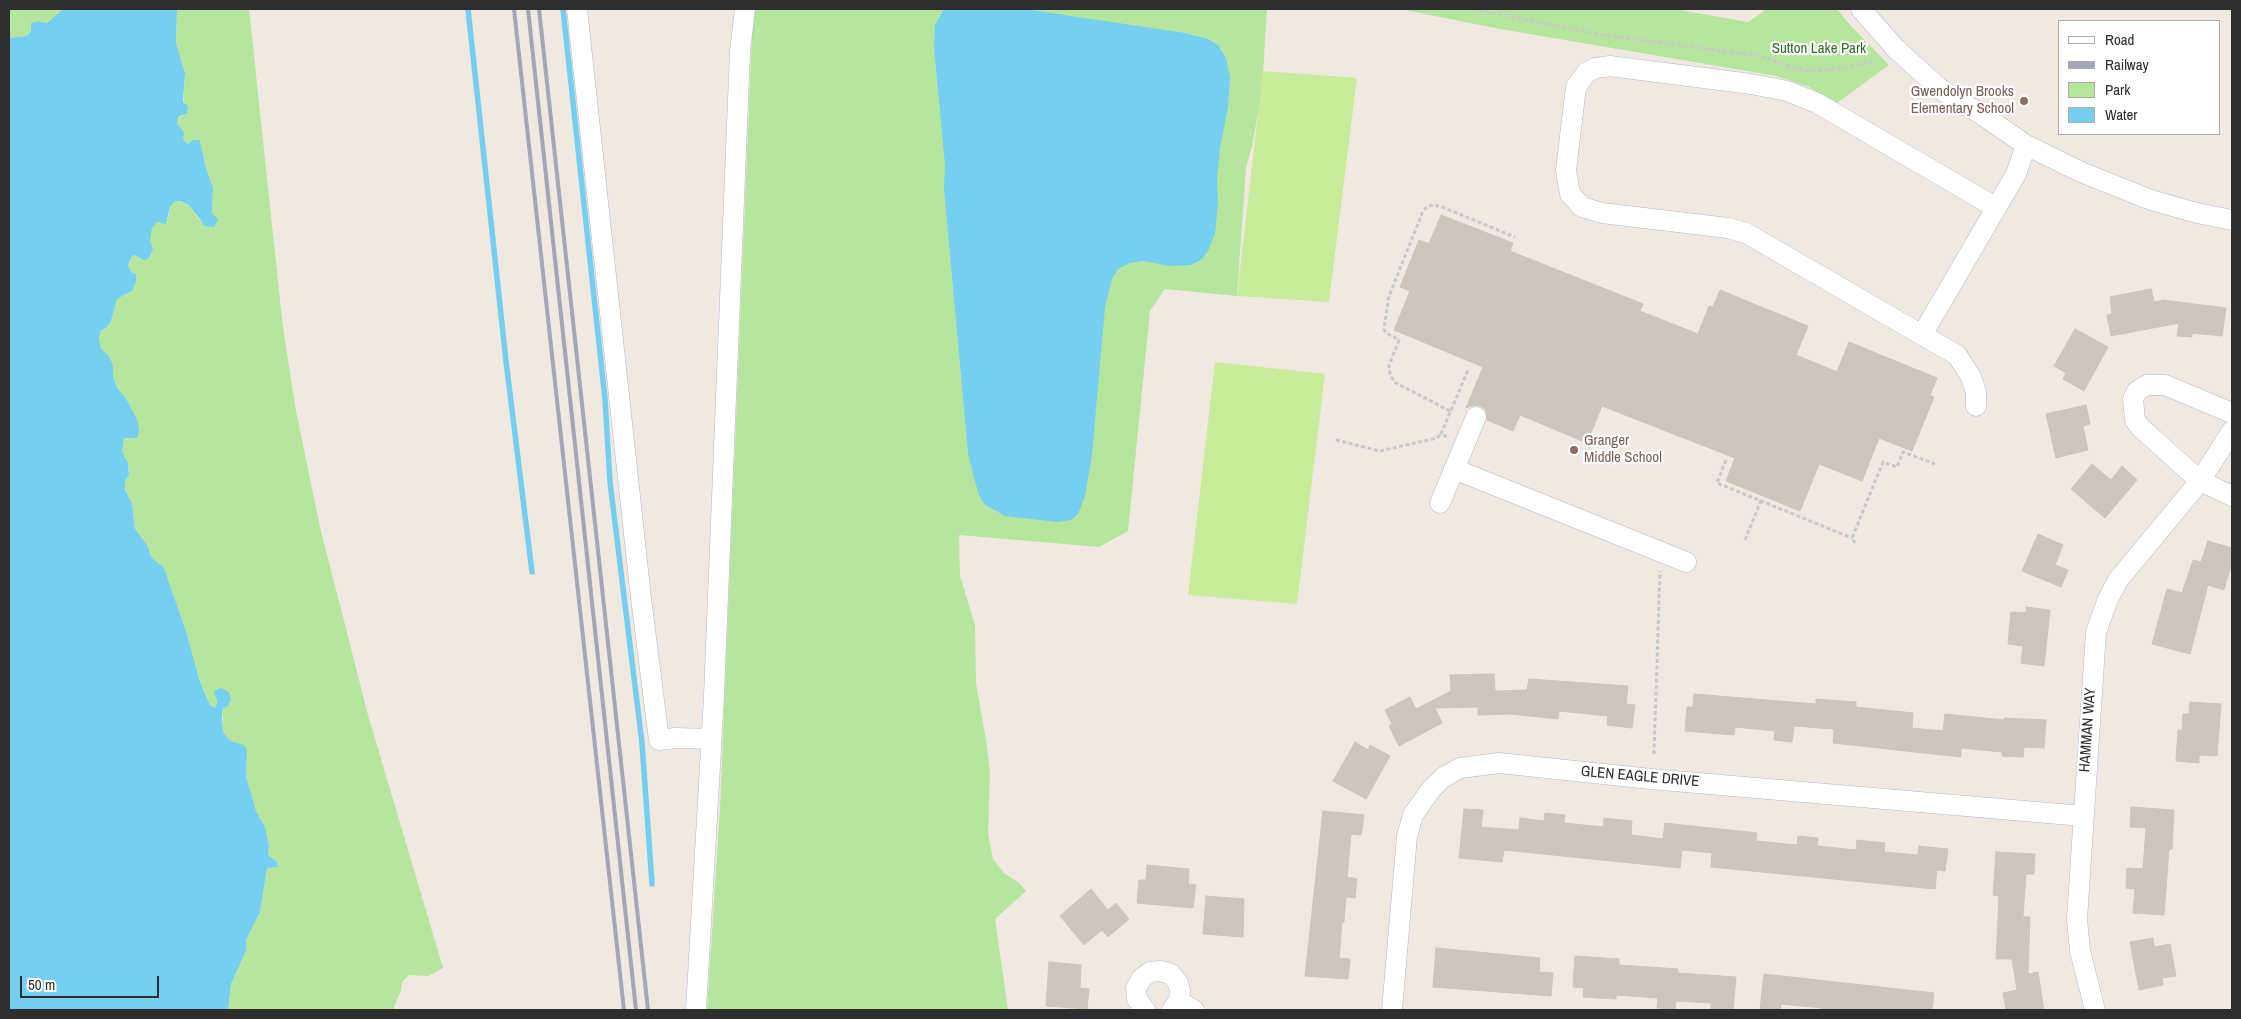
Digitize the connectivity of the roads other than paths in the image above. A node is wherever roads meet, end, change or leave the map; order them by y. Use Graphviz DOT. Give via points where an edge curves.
graph roads {
  1 [pos="577,9"];
  2 [pos="745,9"];
  3 [pos="1861,9"];
  4 [pos="2026,145"];
  5 [pos="1995,207"];
  6 [pos="2232,220"];
  7 [pos="1922,335"];
  8 [pos="1976,406"];
  9 [pos="2232,413"];
  10 [pos="1476,417"];
  11 [pos="2232,431"];
  12 [pos="1454,469"];
  13 [pos="2200,481"];
  14 [pos="2232,496"];
  15 [pos="1440,503"];
  16 [pos="1686,562"];
  17 [pos="711,739"];
  18 [pos="2083,816"];
  19 [pos="1181,1007"];
  20 [pos="696,1010"];
  21 [pos="1144,1010"];
  22 [pos="1392,1010"];
  23 [pos="2095,1010"];
  1 -- 17 [label="street" via="659,740"];
  2 -- 17 [label="street" via="740,60"];
  3 -- 4 [label="street" via="1896,49 1938,87"];
  4 -- 5 [label="street" via="2016,174"];
  4 -- 6 [label="street" via="2087,175 2151,200"];
  5 -- 7 [label="street"];
  5 -- 7 [label="street" via="1817,103 1788,91 1610,66 1587,72 1576,87 1566,170 1570,194 1582,207 1602,213 1746,233"];
  7 -- 8 [label="street" via="1957,355 1971,377"];
  9 -- 13 [label="street" via="2165,385 2147,385 2133,399 2135,420 2140,427"];
  10 -- 12 [label="street"];
  11 -- 13 [label="street, HAMMAN WAY"];
  12 -- 15 [label="street"];
  12 -- 16 [label="street"];
  13 -- 14 [label="street"];
  13 -- 18 [label="street, HAMMAN WAY" via="2133,560 2115,586 2100,617 2094,647"];
  17 -- 20 [label="street"];
  18 -- 22 [label="street, GLEN EAGLE DRIVE" via="1499,763 1460,768 1432,788 1413,815 1408,836"];
  18 -- 23 [label="street, HAMMAN WAY" via="2077,919 2080,951"];
  19 -- 21 [label="street" via="1178,983 1171,974 1160,971 1150,972 1136,988 1137,999"];
}
